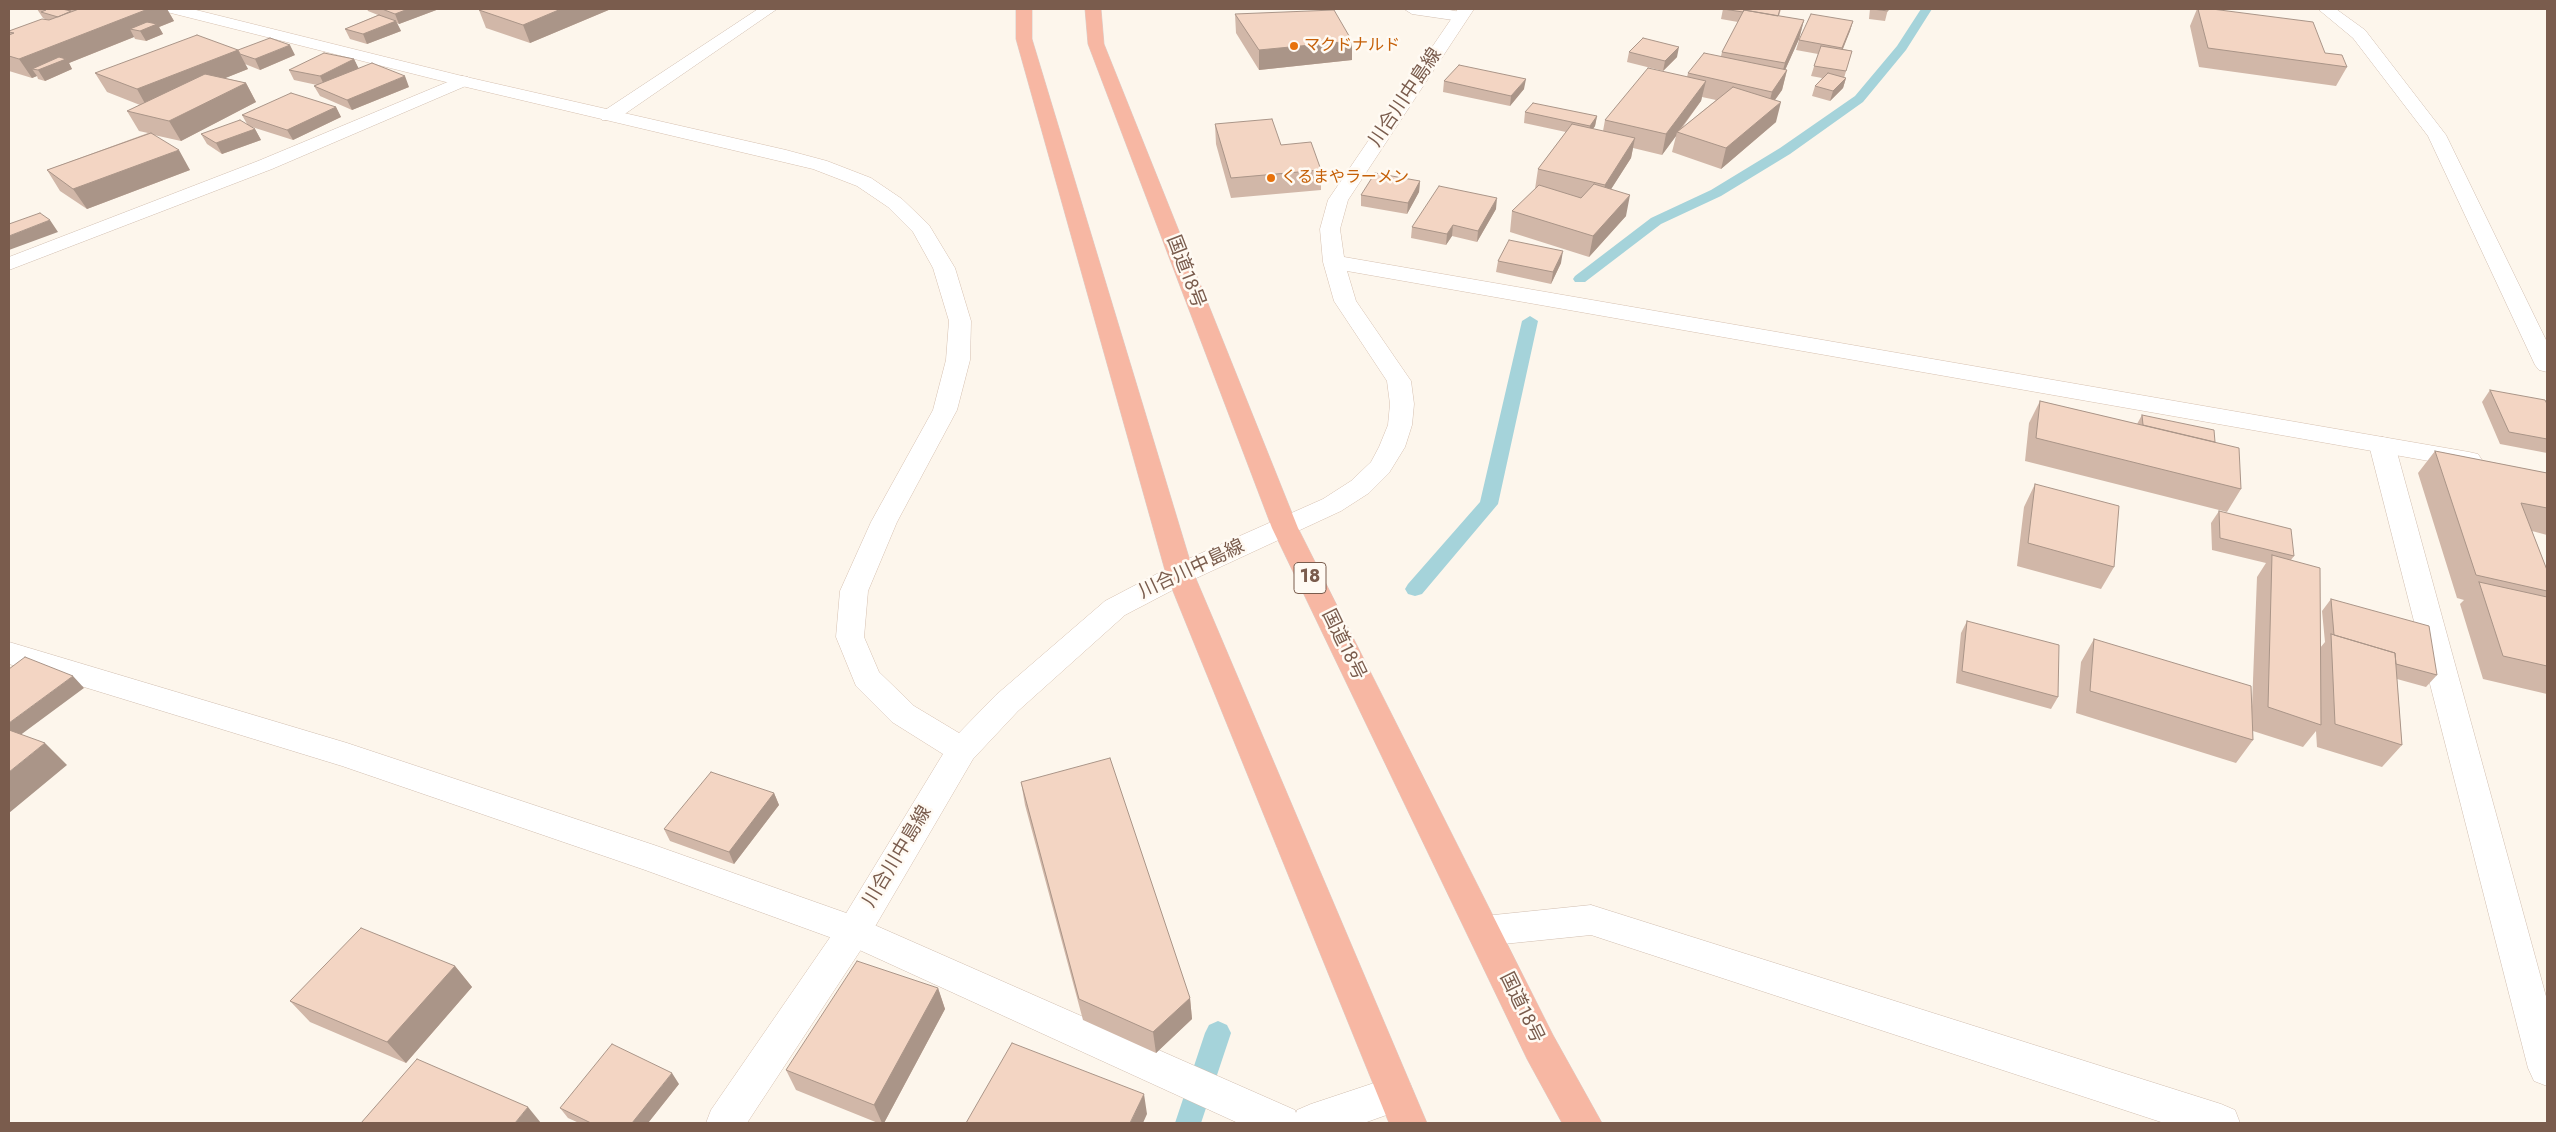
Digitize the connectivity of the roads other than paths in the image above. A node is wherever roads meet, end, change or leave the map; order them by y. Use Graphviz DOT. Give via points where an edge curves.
graph roads {
  1 [pos="173,9"];
  2 [pos="769,9"];
  3 [pos="1024,9"];
  4 [pos="1093,9"];
  5 [pos="1412,9"];
  6 [pos="2326,9"];
  7 [pos="1463,12"];
  8 [pos="462,81"];
  9 [pos="609,116"];
  10 [pos="1334,262"];
  11 [pos="9,264"];
  12 [pos="2547,365"];
  13 [pos="2382,445"];
  14 [pos="2489,464"];
  15 [pos="1285,528"];
  16 [pos="1180,574"];
  17 [pos="9,653"];
  18 [pos="962,750"];
  19 [pos="854,931"];
  20 [pos="1484,931"];
  21 [pos="2547,1068"];
  22 [pos="1401,1109"];
  23 [pos="725,1123"];
  24 [pos="1282,1123"];
  25 [pos="1311,1123"];
  26 [pos="1583,1123"];
  27 [pos="2221,1123"];
  1 -- 8 [label="street"];
  2 -- 9 [label="street"];
  3 -- 16 [label="highway" via="1024,39"];
  4 -- 15 [label="highway, 国道18号 / 18" via="1096,44"];
  5 -- 7 [label="street"];
  6 -- 12 [label="street" via="2359,34 2437,135"];
  7 -- 10 [label="street, 川合川中島線" via="1338,200 1330,229"];
  8 -- 9 [label="street"];
  8 -- 11 [label="street" via="265,165"];
  9 -- 18 [label="street" via="779,154 864,182 896,203 922,229 944,268 960,321 958,360 945,410 884,522 854,591 850,637 867,678 903,714"];
  10 -- 13 [label="street"];
  10 -- 15 [label="street, 川合川中島線" via="1345,301 1399,381 1400,425 1380,467 1360,487"];
  13 -- 14 [label="street"];
  13 -- 21 [label="street"];
  15 -- 16 [label="street, 川合川中島線"];
  15 -- 20 [label="highway, 国道18号 / 18"];
  16 -- 18 [label="street, 川合川中島線" via="1115,608 1007,703"];
  16 -- 22 [label="highway"];
  17 -- 19 [label="street" via="347,755"];
  18 -- 19 [label="street, 川合川中島線"];
  19 -- 23 [label="street, 川合川中島線"];
  19 -- 24 [label="street"];
  20 -- 26 [label="highway, 国道18号 / 18" via="1540,1047"];
  20 -- 27 [label="street" via="1591,920"];
  22 -- 25 [label="street"];
}
